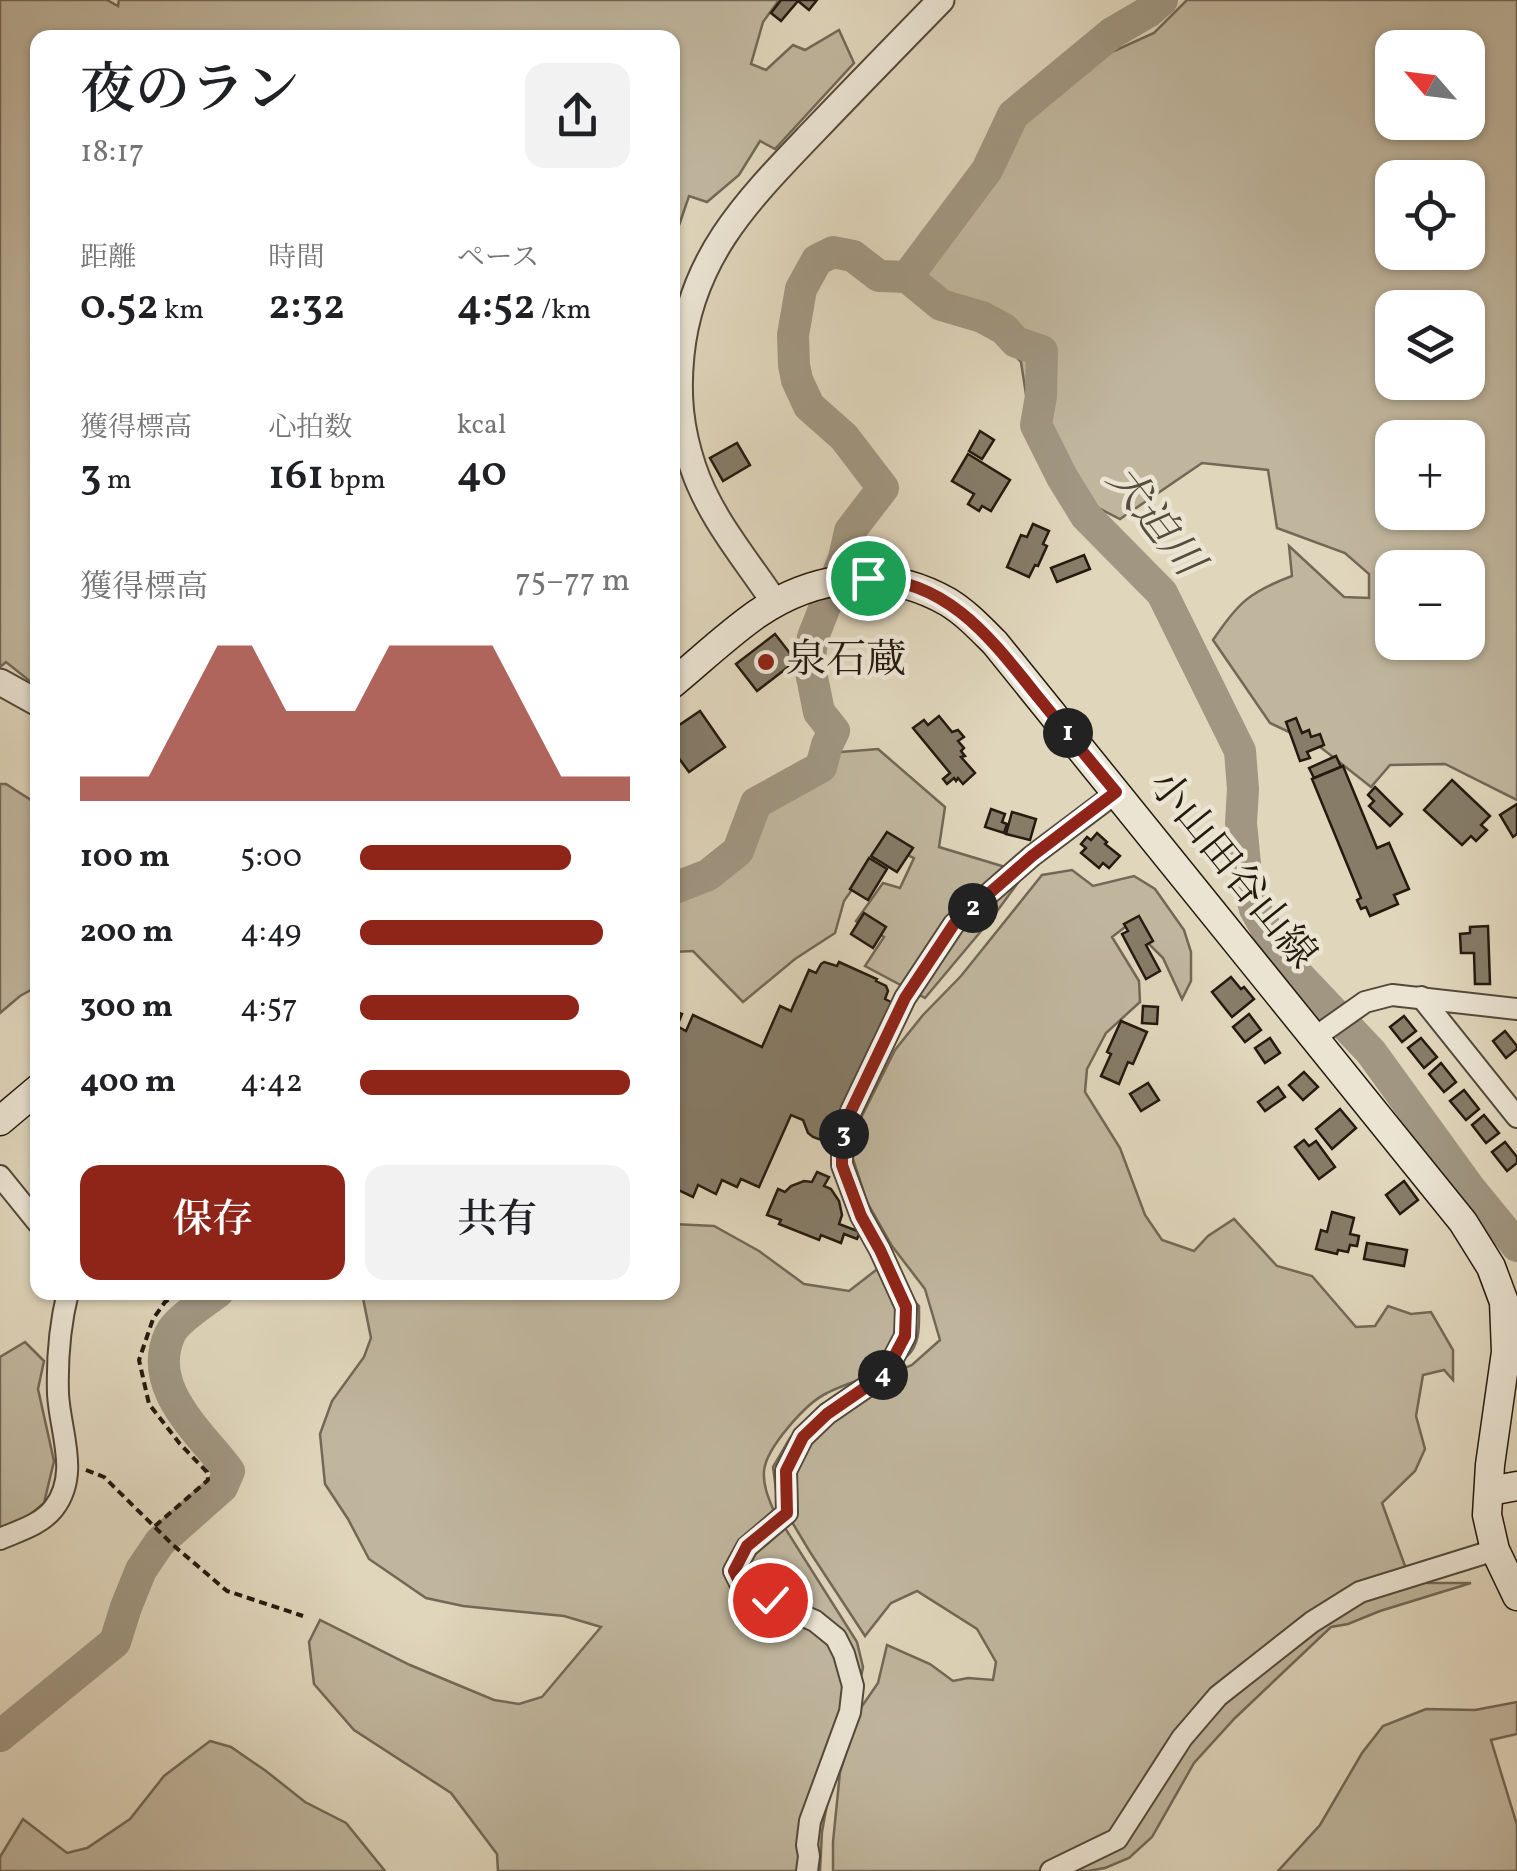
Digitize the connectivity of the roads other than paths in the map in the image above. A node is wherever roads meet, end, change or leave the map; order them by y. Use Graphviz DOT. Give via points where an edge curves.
graph roads {
  1 [pos="941,0"];
  2 [pos="680,364"];
  3 [pos="680,424"];
  4 [pos="775,603"];
  5 [pos="680,677"];
  6 [pos="0,682"];
  7 [pos="30,699"];
  8 [pos="1116,792"];
  9 [pos="1421,997"];
  10 [pos="1517,1009"];
  11 [pos="1314,1038"];
  12 [pos="30,1097"];
  13 [pos="1517,1117"];
  14 [pos="0,1121"];
  15 [pos="0,1176"];
  16 [pos="30,1214"];
  17 [pos="67,1300"];
  18 [pos="1503,1488"];
  19 [pos="0,1539"];
  20 [pos="1495,1550"];
  21 [pos="1517,1596"];
  22 [pos="807,1871"];
  23 [pos="1051,1871"];
  1 -- 2 [label="street" via="760,188 720,240 692,299"];
  3 -- 4 [label="street" via="708,503"];
  4 -- 5 [label="main road, 小山田谷山線"];
  4 -- 8 [label="main road, 小山田谷山線" via="854,579 907,584 947,602 995,643"];
  6 -- 7 [label="street"];
  8 -- 11 [label="main road, 小山田谷山線"];
  8 -- 22 [label="street" via="954,924 905,998 842,1141 842,1165 861,1216 906,1307 905,1336 885,1374 803,1437 786,1471 787,1513 747,1546 734,1571 743,1589 815,1621 836,1638 853,1686 850,1712 810,1821"];
  9 -- 10 [label="street"];
  9 -- 11 [label="street" via="1365,1002"];
  9 -- 13 [label="street"];
  11 -- 18 [label="main road, 小山田谷山線" via="1463,1222 1500,1286 1506,1352 1490,1465"];
  12 -- 14 [label="main road"];
  15 -- 16 [label="street"];
  17 -- 19 [label="street" via="58,1394 66,1488 51,1512"];
  18 -- 20 [label="main road, 小山田谷山線" via="1487,1515"];
  20 -- 21 [label="main road, 小山田谷山線"];
  20 -- 23 [label="street" via="1360,1592 1312,1622 1218,1696 1117,1838"];
}
